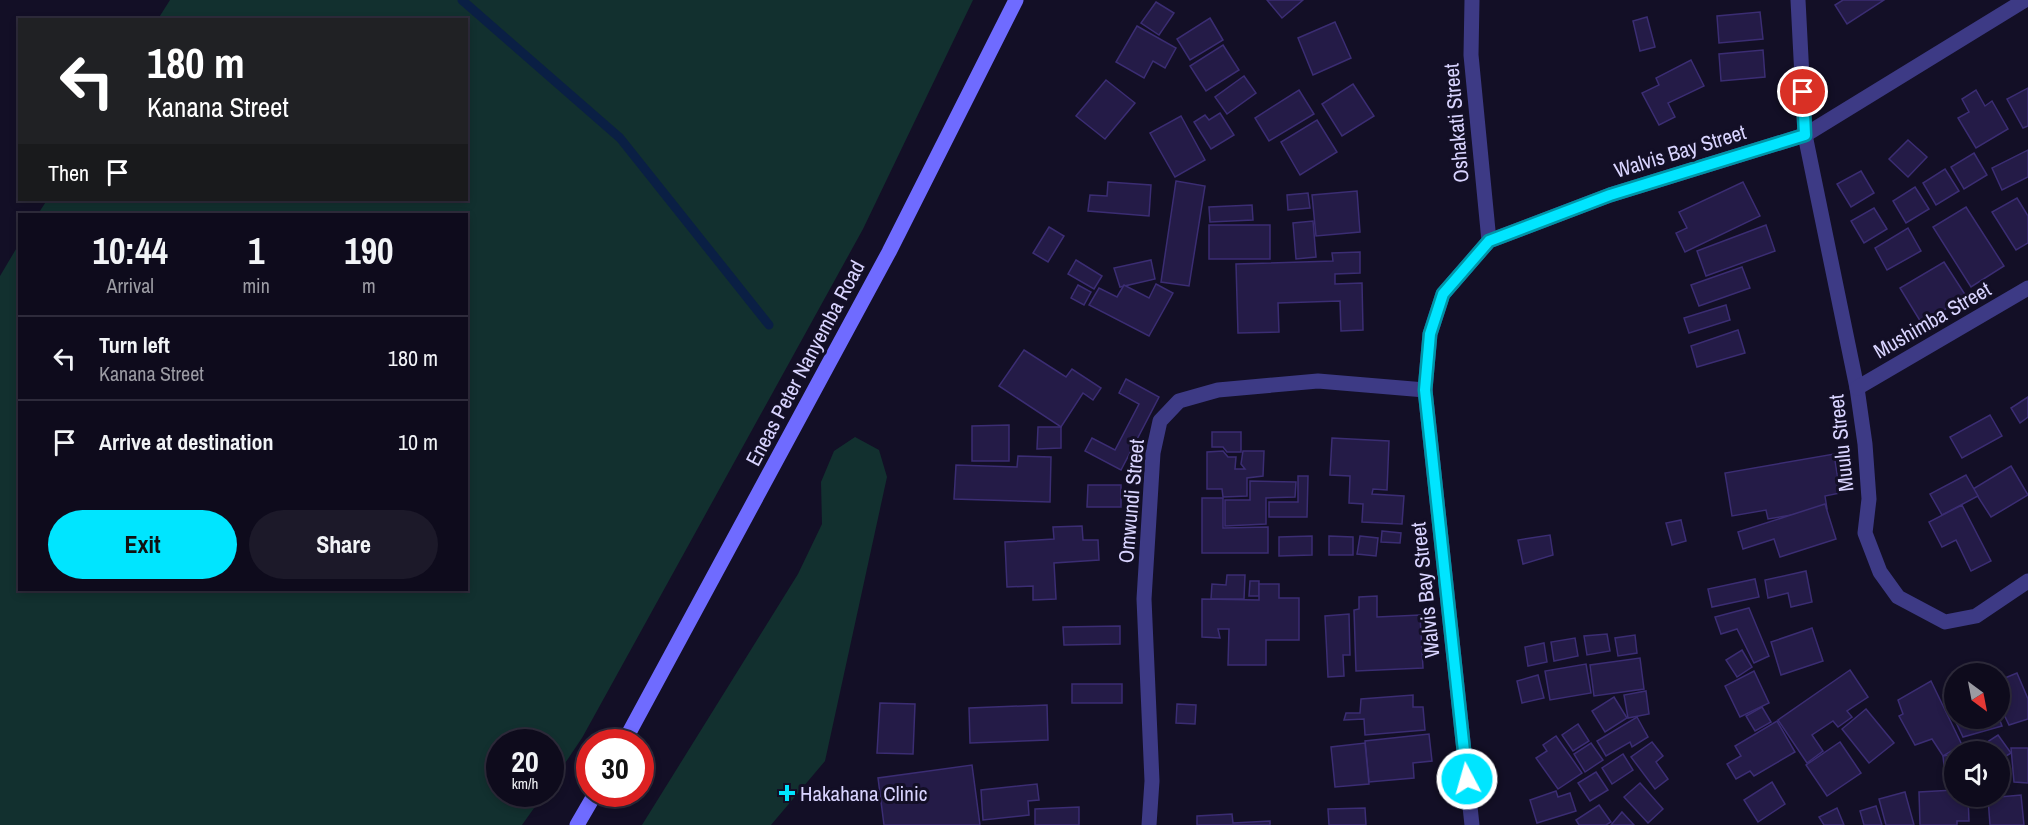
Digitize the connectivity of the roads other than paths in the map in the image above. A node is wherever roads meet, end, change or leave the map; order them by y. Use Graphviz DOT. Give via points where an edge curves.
graph roads {
  1 [pos="1016,0"];
  2 [pos="1472,0"];
  3 [pos="1798,0"];
  4 [pos="2025,0"];
  5 [pos="1805,135"];
  6 [pos="1489,241"];
  7 [pos="2028,288"];
  8 [pos="1857,388"];
  9 [pos="1425,390"];
  10 [pos="2028,581"];
  11 [pos="631,729"];
  12 [pos="588,807"];
  13 [pos="577,825"];
  14 [pos="1149,825"];
  15 [pos="1472,825"];
  1 -- 11 [label="main road, Eneas Peter Nanyemba Road" via="889,252"];
  2 -- 6 [label="street, Oshakati Street" via="1471,55"];
  3 -- 5 [label="street, Muulu Street"];
  4 -- 5 [label="street, Walvis Bay Street"];
  5 -- 6 [label="street, Walvis Bay Street" via="1610,195"];
  5 -- 8 [label="street, Muulu Street"];
  6 -- 9 [label="street, Walvis Bay Street" via="1443,294 1430,334"];
  7 -- 8 [label="street, Mushimba Street"];
  8 -- 10 [label="street, Muulu Street" via="1868,488 1865,532 1880,572 1898,597 1945,622 1976,616"];
  9 -- 14 [label="street, Omwundi Street" via="1318,381 1218,390 1179,401 1161,421 1153,453 1144,599 1152,781"];
  9 -- 15 [label="street, Walvis Bay Street"];
  12 -- 13 [label="main road"];
}
